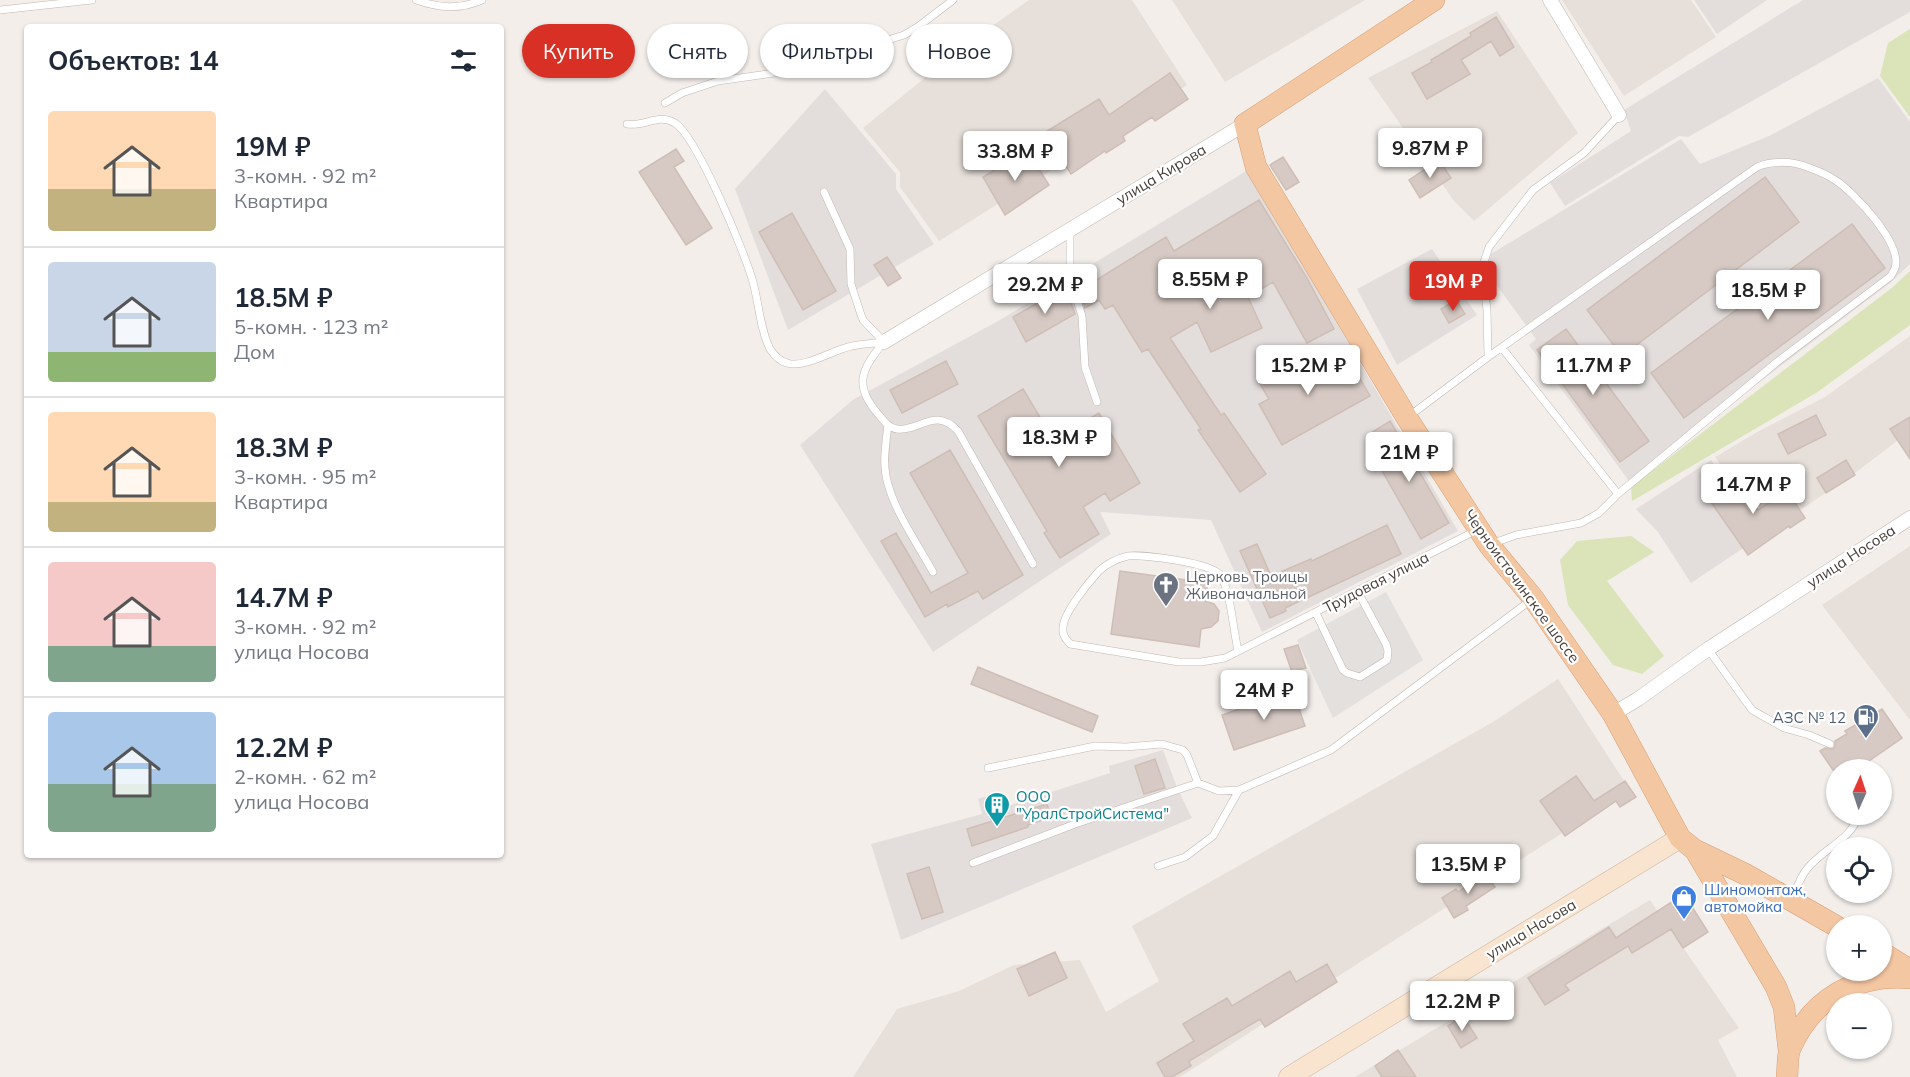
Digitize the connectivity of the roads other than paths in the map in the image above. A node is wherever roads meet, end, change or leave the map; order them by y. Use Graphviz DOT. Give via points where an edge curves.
graph roads {
  1 [pos="92,0"];
  2 [pos="416,0"];
  3 [pos="482,0"];
  4 [pos="952,0"];
  5 [pos="1434,0"];
  6 [pos="1550,0"];
  7 [pos="0,10"];
  8 [pos="665,103"];
  9 [pos="1619,115"];
  10 [pos="627,124"];
  11 [pos="1245,124"];
  12 [pos="824,192"];
  13 [pos="1070,229"];
  14 [pos="884,342"];
  15 [pos="1502,348"];
  16 [pos="1488,357"];
  17 [pos="1097,402"];
  18 [pos="1407,418"];
  19 [pos="888,425"];
  20 [pos="1618,494"];
  21 [pos="1910,518"];
  22 [pos="1484,537"];
  23 [pos="1033,564"];
  24 [pos="933,572"];
  25 [pos="1358,592"];
  26 [pos="1533,598"];
  27 [pos="1316,613"];
  28 [pos="1708,649"];
  29 [pos="1238,650"];
  30 [pos="1613,714"];
  31 [pos="1830,744"];
  32 [pos="988,768"];
  33 [pos="1198,783"];
  34 [pos="1239,790"];
  35 [pos="1855,825"];
  36 [pos="1688,844"];
  37 [pos="973,863"];
  38 [pos="1158,866"];
  39 [pos="1791,901"];
  40 [pos="1826,920"];
  41 [pos="1892,959"];
  42 [pos="1910,970"];
  43 [pos="1910,978"];
  44 [pos="1789,1051"];
  45 [pos="1289,1077"];
  46 [pos="1787,1077"];
  1 -- 7 [label="lane"];
  2 -- 3 [label="lane" via="447,8"];
  4 -- 8 [label="lane" via="919,26 894,38 774,73 718,81"];
  5 -- 11 [label="main road, улица Кирова"];
  6 -- 9 [label="street"];
  9 -- 16 [label="lane" via="1584,153 1533,190 1489,247 1482,268"];
  10 -- 14 [label="lane" via="660,118 674,122 684,131 722,202 746,260 774,356 791,364 804,363 850,346"];
  11 -- 13 [label="street, улица Кирова"];
  11 -- 18 [label="main road, Черноисточинское шоссе" via="1256,167"];
  12 -- 14 [label="lane" via="850,249 851,284 863,320"];
  13 -- 14 [label="street, улица Кирова"];
  13 -- 17 [label="lane" via="1070,278 1082,316 1085,367"];
  14 -- 19 [label="lane" via="864,370 862,387 866,399"];
  15 -- 16 [label="lane, Трудовая улица"];
  15 -- 20 [label="lane"];
  15 -- 20 [label="lane, Трудовая улица" via="1769,162 1784,161 1811,168 1836,180 1864,206 1892,247 1896,267 1890,276 1777,362"];
  16 -- 18 [label="lane, Трудовая улица"];
  18 -- 22 [label="main road, Черноисточинское шоссе"];
  19 -- 23 [label="lane" via="902,429 934,420 952,425"];
  19 -- 24 [label="lane" via="886,475 892,498"];
  20 -- 22 [label="lane, Трудовая улица" via="1599,513 1581,523"];
  21 -- 28 [label="street, улица Носова"];
  22 -- 25 [label="lane, Трудовая улица"];
  22 -- 26 [label="main road, Черноисточинское шоссе"];
  25 -- 27 [label="lane, Трудовая улица"];
  25 -- 27 [label="lane" via="1388,651 1387,660 1360,676 1342,670"];
  26 -- 30 [label="main road, Черноисточинское шоссе"];
  26 -- 34 [label="lane" via="1331,750"];
  27 -- 29 [label="lane, Трудовая улица"];
  28 -- 30 [label="street, улица Носова"];
  28 -- 31 [label="lane" via="1752,710 1784,728"];
  29 -- 29 [label="lane, Трудовая улица" via="1225,658 1179,662 1070,644 1063,627 1065,616 1108,564 1128,556 1197,563 1220,574"];
  30 -- 36 [label="main road, Черноисточинское шоссе"];
  32 -- 33 [label="lane" via="1095,746 1162,744 1183,750"];
  33 -- 34 [label="lane" via="1219,791"];
  33 -- 37 [label="lane"];
  34 -- 38 [label="lane" via="1213,836 1185,857"];
  35 -- 39 [label="lane" via="1807,868"];
  36 -- 39 [label="main road"];
  36 -- 44 [label="main road, Черноисточинское шоссе" via="1776,987 1784,1007"];
  36 -- 45 [label="street, улица Носова"];
  39 -- 40 [label="main road"];
  41 -- 42 [label="main road"];
  43 -- 44 [label="main road" via="1881,977 1843,989 1813,1015"];
  44 -- 46 [label="main road, Черноисточинское шоссе"];
}
